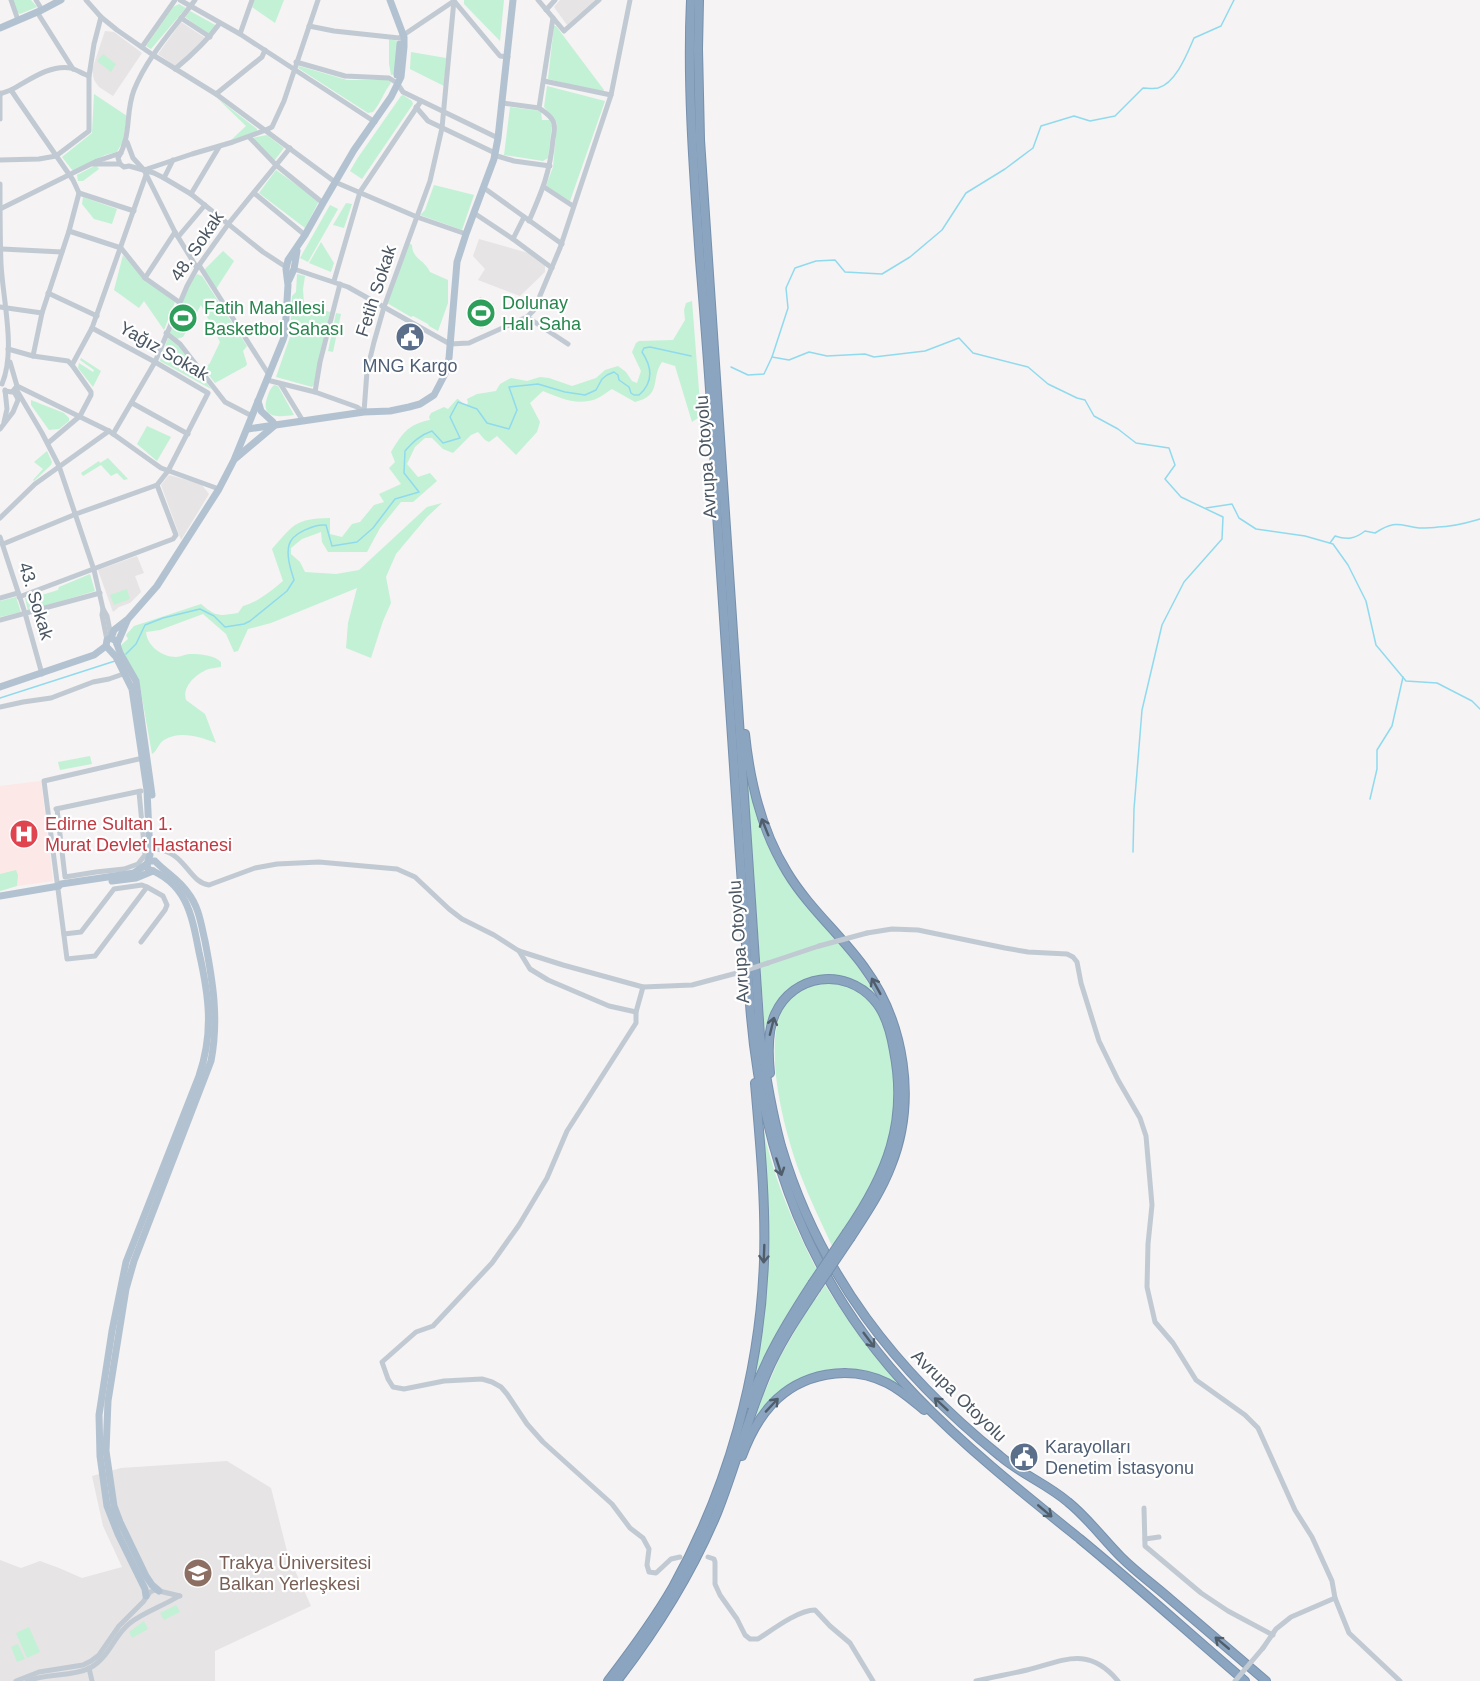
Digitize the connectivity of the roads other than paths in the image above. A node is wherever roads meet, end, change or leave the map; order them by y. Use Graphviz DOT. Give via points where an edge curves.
graph roads {
  1 [pos="11,0"];
  2 [pos="36,0"];
  3 [pos="61,0"];
  4 [pos="86,0"];
  5 [pos="91,0"];
  6 [pos="176,0"];
  7 [pos="180,0"];
  8 [pos="195,0"];
  9 [pos="252,0"];
  10 [pos="318,0"];
  11 [pos="385,0"];
  12 [pos="390,0"];
  13 [pos="454,0"];
  14 [pos="513,0"];
  15 [pos="538,0"];
  16 [pos="555,0"];
  17 [pos="599,0"];
  18 [pos="630,0"];
  19 [pos="691,0"];
  20 [pos="699,0"];
  21 [pos="191,6"];
  22 [pos="94,8"];
  23 [pos="546,10"];
  24 [pos="39,11"];
  25 [pos="101,17"];
  26 [pos="181,18"];
  27 [pos="553,18"];
  28 [pos="18,20"];
  29 [pos="220,23"];
  30 [pos="309,26"];
  31 [pos="0,28"];
  32 [pos="240,34"];
  33 [pos="210,38"];
  34 [pos="402,38"];
  35 [pos="142,47"];
  36 [pos="265,50"];
  37 [pos="153,55"];
  38 [pos="508,57"];
  39 [pos="296,62"];
  40 [pos="73,69"];
  41 [pos="175,69"];
  42 [pos="294,69"];
  43 [pos="89,76"];
  44 [pos="544,81"];
  45 [pos="398,83"];
  46 [pos="11,90"];
  47 [pos="0,93"];
  48 [pos="216,94"];
  49 [pos="611,95"];
  50 [pos="421,101"];
  51 [pos="502,103"];
  52 [pos="416,107"];
  53 [pos="539,108"];
  54 [pos="443,113"];
  55 [pos="0,118"];
  56 [pos="375,122"];
  57 [pos="442,128"];
  58 [pos="266,130"];
  59 [pos="249,137"];
  60 [pos="498,138"];
  61 [pos="127,140"];
  62 [pos="219,147"];
  63 [pos="290,148"];
  64 [pos="121,153"];
  65 [pos="495,154"];
  66 [pos="56,156"];
  67 [pos="132,156"];
  68 [pos="0,160"];
  69 [pos="173,160"];
  70 [pos="93,164"];
  71 [pos="120,164"];
  72 [pos="276,165"];
  73 [pos="129,166"];
  74 [pos="550,166"];
  75 [pos="145,173"];
  76 [pos="70,175"];
  77 [pos="164,178"];
  78 [pos="335,182"];
  79 [pos="0,184"];
  80 [pos="484,188"];
  81 [pos="544,188"];
  82 [pos="360,192"];
  83 [pos="79,193"];
  84 [pos="254,193"];
  85 [pos="191,194"];
  86 [pos="323,202"];
  87 [pos="205,205"];
  88 [pos="573,206"];
  89 [pos="0,209"];
  90 [pos="134,211"];
  91 [pos="474,213"];
  92 [pos="417,217"];
  93 [pos="526,219"];
  94 [pos="229,223"];
  95 [pos="69,231"];
  96 [pos="0,233"];
  97 [pos="466,234"];
  98 [pos="176,235"];
  99 [pos="305,235"];
  100 [pos="513,239"];
  101 [pos="562,244"];
  102 [pos="121,248"];
  103 [pos="2,249"];
  104 [pos="62,252"];
  105 [pos="0,262"];
  106 [pos="198,267"];
  107 [pos="290,268"];
  108 [pos="552,268"];
  109 [pos="146,278"];
  110 [pos="337,283"];
  111 [pos="48,293"];
  112 [pos="179,302"];
  113 [pos="3,307"];
  114 [pos="384,307"];
  115 [pos="42,313"];
  116 [pos="97,316"];
  117 [pos="527,317"];
  118 [pos="92,328"];
  119 [pos="166,333"];
  120 [pos="450,344"];
  121 [pos="568,344"];
  122 [pos="8,349"];
  123 [pos="33,356"];
  124 [pos="9,358"];
  125 [pos="155,362"];
  126 [pos="72,365"];
  127 [pos="6,378"];
  128 [pos="268,378"];
  129 [pos="1,384"];
  130 [pos="281,385"];
  131 [pos="16,387"];
  132 [pos="5,391"];
  133 [pos="315,392"];
  134 [pos="258,401"];
  135 [pos="132,404"];
  136 [pos="364,412"];
  137 [pos="80,416"];
  138 [pos="303,421"];
  139 [pos="250,423"];
  140 [pos="277,423"];
  141 [pos="2,426"];
  142 [pos="111,432"];
  143 [pos="188,434"];
  144 [pos="48,443"];
  145 [pos="234,460"];
  146 [pos="59,466"];
  147 [pos="168,471"];
  148 [pos="157,484"];
  149 [pos="219,489"];
  150 [pos="76,514"];
  151 [pos="0,518"];
  152 [pos="0,537"];
  153 [pos="3,544"];
  154 [pos="94,570"];
  155 [pos="100,593"];
  156 [pos="18,595"];
  157 [pos="0,598"];
  158 [pos="25,613"];
  159 [pos="0,620"];
  160 [pos="110,643"];
  161 [pos="126,673"];
  162 [pos="42,674"];
  163 [pos="736,681"];
  164 [pos="0,687"];
  165 [pos="0,707"];
  166 [pos="143,758"];
  167 [pos="150,790"];
  168 [pos="139,792"];
  169 [pos="57,809"];
  170 [pos="48,810"];
  171 [pos="156,849"];
  172 [pos="148,862"];
  173 [pos="155,867"];
  174 [pos="112,881"];
  175 [pos="58,886"];
  176 [pos="147,886"];
  177 [pos="114,889"];
  178 [pos="0,896"];
  179 [pos="64,934"];
  180 [pos="141,942"];
  181 [pos="519,951"];
  182 [pos="643,987"];
  183 [pos="636,1012"];
  184 [pos="752,1028"];
  185 [pos="788,1166"];
  186 [pos="849,1234"];
  187 [pos="814,1286"];
  188 [pos="732,1447"];
  189 [pos="972,1448"];
  190 [pos="1144,1508"];
  191 [pos="717,1512"];
  192 [pos="1159,1537"];
  193 [pos="1145,1539"];
  194 [pos="680,1557"];
  195 [pos="708,1557"];
  196 [pos="159,1591"];
  197 [pos="147,1596"];
  198 [pos="1335,1598"];
  199 [pos="159,1607"];
  200 [pos="1272,1635"];
  201 [pos="89,1668"];
  202 [pos="18,1680"];
  203 [pos="27,1681"];
  204 [pos="92,1681"];
  205 [pos="608,1681"];
  206 [pos="617,1681"];
  207 [pos="873,1681"];
  208 [pos="976,1681"];
  209 [pos="1118,1681"];
  210 [pos="1235,1681"];
  211 [pos="1245,1681"];
  212 [pos="1266,1681"];
  213 [pos="1400,1681"];
  1 -- 28 [label="street"];
  2 -- 24 [label="street"];
  3 -- 24 [label="main road"];
  4 -- 22 [label="street"];
  5 -- 22 [label="street"];
  6 -- 35 [label="street"];
  7 -- 21 [label="street"];
  8 -- 21 [label="street"];
  9 -- 32 [label="street"];
  10 -- 30 [label="street"];
  11 -- 34 [label="main road"];
  12 -- 34 [label="main road"];
  13 -- 34 [label="street"];
  13 -- 38 [label="street" via="500,56"];
  13 -- 54 [label="street, Fetih Sokak"];
  14 -- 38 [label="main road"];
  15 -- 23 [label="street"];
  16 -- 23 [label="street"];
  17 -- 27 [label="street" via="564,31"];
  18 -- 49 [label="street"];
  19 -- 184 [label="highway, Avrupa Otoyolu" via="695,196"];
  20 -- 163 [label="highway, Avrupa Otoyolu" via="700,140"];
  21 -- 26 [label="street"];
  21 -- 29 [label="street"];
  22 -- 25 [label="street"];
  23 -- 27 [label="street"];
  24 -- 28 [label="main road"];
  24 -- 40 [label="street"];
  25 -- 35 [label="street"];
  25 -- 43 [label="street"];
  26 -- 33 [label="street"];
  26 -- 37 [label="street"];
  27 -- 44 [label="street"];
  28 -- 31 [label="main road"];
  29 -- 32 [label="street"];
  29 -- 33 [label="street"];
  30 -- 34 [label="street"];
  30 -- 39 [label="street"];
  32 -- 36 [label="street"];
  33 -- 41 [label="street"];
  34 -- 45 [label="main road"];
  35 -- 37 [label="street"];
  36 -- 42 [label="street"];
  36 -- 48 [label="street" via="262,57"];
  37 -- 41 [label="street"];
  37 -- 61 [label="street" via="134,92"];
  38 -- 51 [label="main road"];
  39 -- 42 [label="street"];
  39 -- 45 [label="street" via="345,76 385,77"];
  40 -- 43 [label="street"];
  40 -- 46 [label="street" via="52,69"];
  41 -- 48 [label="street"];
  42 -- 56 [label="street"];
  42 -- 58 [label="street" via="275,121"];
  43 -- 66 [label="street" via="89,132"];
  44 -- 49 [label="street"];
  44 -- 53 [label="street"];
  45 -- 50 [label="street" via="403,92"];
  45 -- 56 [label="main road"];
  46 -- 47 [label="street"];
  46 -- 66 [label="street"];
  47 -- 55 [label="street"];
  48 -- 58 [label="street"];
  49 -- 88 [label="street"];
  50 -- 52 [label="street"];
  50 -- 54 [label="street"];
  51 -- 53 [label="street"];
  51 -- 60 [label="main road"];
  52 -- 57 [label="street" via="428,121"];
  52 -- 82 [label="street"];
  53 -- 74 [label="street" via="554,123"];
  54 -- 57 [label="street, Fetih Sokak"];
  54 -- 60 [label="street"];
  56 -- 78 [label="main road"];
  57 -- 65 [label="street"];
  57 -- 92 [label="street, Fetih Sokak"];
  58 -- 59 [label="street"];
  58 -- 63 [label="street"];
  59 -- 62 [label="street"];
  59 -- 72 [label="street"];
  60 -- 65 [label="main road"];
  61 -- 64 [label="street"];
  61 -- 67 [label="street"];
  62 -- 69 [label="street"];
  62 -- 85 [label="street"];
  63 -- 72 [label="street, 48. Sokak"];
  63 -- 78 [label="street"];
  64 -- 67 [label="street"];
  64 -- 70 [label="street"];
  64 -- 71 [label="street"];
  65 -- 74 [label="street"];
  65 -- 80 [label="main road"];
  66 -- 68 [label="street"];
  66 -- 76 [label="street"];
  67 -- 73 [label="street"];
  67 -- 75 [label="street"];
  69 -- 75 [label="street"];
  69 -- 77 [label="street"];
  70 -- 71 [label="street"];
  70 -- 76 [label="street"];
  71 -- 73 [label="street"];
  72 -- 84 [label="street, 48. Sokak"];
  72 -- 86 [label="street"];
  73 -- 75 [label="street"];
  74 -- 81 [label="street"];
  75 -- 77 [label="street"];
  75 -- 90 [label="street"];
  75 -- 98 [label="street"];
  76 -- 83 [label="street"];
  76 -- 89 [label="street"];
  77 -- 85 [label="street"];
  78 -- 82 [label="street"];
  78 -- 86 [label="main road"];
  79 -- 89 [label="street"];
  80 -- 91 [label="main road"];
  80 -- 93 [label="street"];
  81 -- 88 [label="street"];
  81 -- 93 [label="street"];
  82 -- 92 [label="street"];
  82 -- 110 [label="street"];
  83 -- 90 [label="street"];
  83 -- 95 [label="street"];
  84 -- 94 [label="street, 48. Sokak"];
  84 -- 99 [label="street"];
  85 -- 87 [label="street"];
  86 -- 99 [label="main road"];
  87 -- 94 [label="street"];
  87 -- 98 [label="street"];
  88 -- 101 [label="street"];
  89 -- 96 [label="street"];
  90 -- 102 [label="street"];
  91 -- 97 [label="main road"];
  91 -- 100 [label="street"];
  92 -- 97 [label="street"];
  92 -- 114 [label="street, Fetih Sokak"];
  93 -- 100 [label="street"];
  93 -- 101 [label="street"];
  94 -- 106 [label="street, 48. Sokak"];
  94 -- 107 [label="street" via="263,252"];
  95 -- 102 [label="street"];
  95 -- 104 [label="street"];
  96 -- 103 [label="street"];
  97 -- 120 [label="main road" via="457,262"];
  98 -- 106 [label="street"];
  98 -- 109 [label="street"];
  99 -- 107 [label="main road" via="288,260"];
  100 -- 108 [label="street"];
  101 -- 108 [label="street"];
  102 -- 109 [label="street"];
  102 -- 116 [label="street"];
  103 -- 104 [label="street"];
  103 -- 105 [label="street"];
  104 -- 111 [label="street"];
  105 -- 113 [label="street"];
  106 -- 112 [label="street, 48. Sokak"];
  106 -- 128 [label="street"];
  107 -- 110 [label="street"];
  107 -- 128 [label="main road" via="285,333"];
  108 -- 117 [label="street" via="534,310"];
  109 -- 112 [label="street"];
  110 -- 114 [label="street"];
  110 -- 133 [label="street"];
  111 -- 115 [label="street"];
  111 -- 116 [label="street"];
  112 -- 119 [label="street, 48. Sokak"];
  113 -- 115 [label="street"];
  113 -- 122 [label="street"];
  114 -- 120 [label="street"];
  114 -- 136 [label="street, Fetih Sokak" via="366,371"];
  115 -- 123 [label="street"];
  116 -- 118 [label="street"];
  117 -- 120 [label="street" via="470,343"];
  117 -- 121 [label="street"];
  118 -- 125 [label="street, Yağız Sokak"];
  118 -- 126 [label="street"];
  119 -- 125 [label="street, 48. Sokak"];
  119 -- 139 [label="street" via="180,344 225,402"];
  120 -- 136 [label="main road" via="445,374 434,395 409,407"];
  122 -- 123 [label="street"];
  122 -- 124 [label="street"];
  123 -- 126 [label="street"];
  124 -- 127 [label="street"];
  124 -- 131 [label="street"];
  125 -- 135 [label="street, 48. Sokak"];
  125 -- 143 [label="street, Yağız Sokak" via="208,393"];
  126 -- 137 [label="street" via="91,392"];
  127 -- 129 [label="street"];
  127 -- 131 [label="street" via="10,377"];
  128 -- 130 [label="street"];
  128 -- 134 [label="main road"];
  129 -- 132 [label="street"];
  130 -- 133 [label="street"];
  130 -- 138 [label="street"];
  131 -- 132 [label="street"];
  131 -- 137 [label="street"];
  131 -- 141 [label="street" via="16,406"];
  131 -- 144 [label="street"];
  132 -- 141 [label="street" via="7,409"];
  133 -- 136 [label="street"];
  134 -- 139 [label="main road"];
  134 -- 140 [label="main road" via="261,411"];
  135 -- 142 [label="street, 48. Sokak"];
  135 -- 143 [label="street"];
  136 -- 138 [label="main road"];
  137 -- 142 [label="street"];
  137 -- 144 [label="street"];
  138 -- 140 [label="main road"];
  139 -- 140 [label="main road"];
  139 -- 145 [label="main road"];
  140 -- 145 [label="main road"];
  142 -- 146 [label="street"];
  142 -- 147 [label="street"];
  143 -- 147 [label="street, Yağız Sokak"];
  144 -- 146 [label="street"];
  145 -- 149 [label="main road"];
  146 -- 150 [label="street"];
  146 -- 151 [label="street"];
  147 -- 148 [label="street, Yağız Sokak"];
  147 -- 149 [label="street"];
  148 -- 150 [label="street"];
  148 -- 154 [label="street" via="176,535 174,539"];
  149 -- 160 [label="main road" via="157,586"];
  150 -- 153 [label="street"];
  150 -- 154 [label="street"];
  152 -- 153 [label="street, 43. Sokak"];
  153 -- 156 [label="street, 43. Sokak"];
  154 -- 155 [label="street"];
  154 -- 156 [label="street"];
  155 -- 158 [label="street"];
  155 -- 160 [label="street"];
  156 -- 157 [label="street"];
  156 -- 158 [label="street, 43. Sokak"];
  158 -- 159 [label="street"];
  158 -- 162 [label="street, 43. Sokak"];
  160 -- 161 [label="main road"];
  160 -- 162 [label="main road" via="94,655"];
  160 -- 167 [label="main road" via="136,681"];
  161 -- 165 [label="street" via="51,698"];
  161 -- 166 [label="main road"];
  162 -- 164 [label="main road"];
  163 -- 185 [label="highway, Avrupa Otoyolu" via="760,1035 772,1109"];
  186 -- 163 [label="highway, one-way" via="878,1195 898,1144 904,1089 899,1045 889,1012 872,979 803,895 771,842 753,791"];
  166 -- 167 [label="main road"];
  166 -- 170 [label="street" via="44,782"];
  167 -- 168 [label="street"];
  167 -- 171 [label="main road"];
  167 -- 172 [label="main road"];
  168 -- 169 [label="street"];
  168 -- 169 [label="street" via="145,855 138,864 124,870 65,877"];
  169 -- 170 [label="street"];
  170 -- 175 [label="street"];
  171 -- 173 [label="main road"];
  171 -- 181 [label="street" via="177,856 194,876 209,885 277,864 328,862 403,871 415,877 456,915"];
  172 -- 173 [label="main road" via="148,869"];
  172 -- 175 [label="main road" via="134,873"];
  173 -- 174 [label="main road" via="136,878"];
  173 -- 196 [label="main road" via="182,884 197,909 212,980 216,1022 210,1061 130,1275 107,1415 106,1451 117,1515 146,1576"];
  173 -- 197 [label="main road" via="178,890 190,910 206,983 209,1022 199,1076 126,1262 99,1415 107,1506"];
  174 -- 175 [label="main road"];
  174 -- 177 [label="street"];
  175 -- 178 [label="main road"];
  175 -- 179 [label="street"];
  176 -- 177 [label="street"];
  176 -- 179 [label="street" via="95,956 67,958"];
  176 -- 180 [label="street" via="163,896 167,905"];
  177 -- 179 [label="street" via="81,932"];
  181 -- 182 [label="street"];
  181 -- 183 [label="street" via="530,969 548,980 609,1006"];
  182 -- 183 [label="street"];
  182 -- 198 [label="street, bridge" via="692,985 819,946 892,929 918,930 1072,957 1077,962 1099,1041 1138,1113 1146,1136 1152,1204 1147,1287 1153,1316 1196,1380 1258,1428 1294,1510 1312,1537 1332,1581"];
  183 -- 194 [label="street" via="636,1023 567,1131 547,1178 492,1263 433,1326 416,1332 381,1362 393,1387 398,1388 465,1379 496,1384 543,1442 612,1504 643,1538 650,1550 649,1572 656,1574 671,1559"];
  184 -- 188 [label="highway, one-way" via="764,1271 750,1382"];
  184 -- 189 [label="highway, Avrupa Otoyolu, one-way" via="772,1143 792,1205 813,1250 874,1347 916,1396"];
  185 -- 186 [label="highway, one-way" via="769,1066 773,1021 786,997 801,986 828,978 846,982 867,993 884,1018 896,1058 898,1096 895,1130 884,1167"];
  212 -- 185 [label="highway, Avrupa Otoyolu, one-way" via="1127,1563 1069,1503 1000,1457 913,1376 869,1322 836,1272 814,1232"];
  186 -- 187 [label="highway, bridge"];
  187 -- 188 [label="highway" via="769,1354"];
  187 -- 191 [label="highway" via="765,1376"];
  188 -- 205 [label="highway" via="716,1497 683,1568"];
  191 -- 189 [label="highway, one-way" via="764,1414 792,1387 817,1377 849,1373 888,1384"];
  189 -- 211 [label="highway, Avrupa Otoyolu, one-way"];
  190 -- 193 [label="street"];
  191 -- 206 [label="highway" via="676,1594"];
  192 -- 193 [label="street"];
  193 -- 200 [label="street" via="1145,1546 1201,1593"];
  195 -- 207 [label="street" via="715,1562 716,1589 750,1639 758,1639 792,1618 815,1611 850,1642"];
  196 -- 197 [label="street"];
  196 -- 199 [label="street" via="164,1598"];
  196 -- 199 [label="street" via="180,1596"];
  197 -- 199 [label="street" via="149,1604"];
  197 -- 202 [label="street" via="91,1662"];
  198 -- 200 [label="street" via="1291,1617"];
  198 -- 213 [label="street" via="1349,1633"];
  199 -- 201 [label="street" via="128,1624 99,1662"];
  200 -- 210 [label="street, bridge"];
  201 -- 203 [label="street"];
  201 -- 204 [label="street"];
  208 -- 209 [label="street" via="1070,1658 1097,1664"];
}
